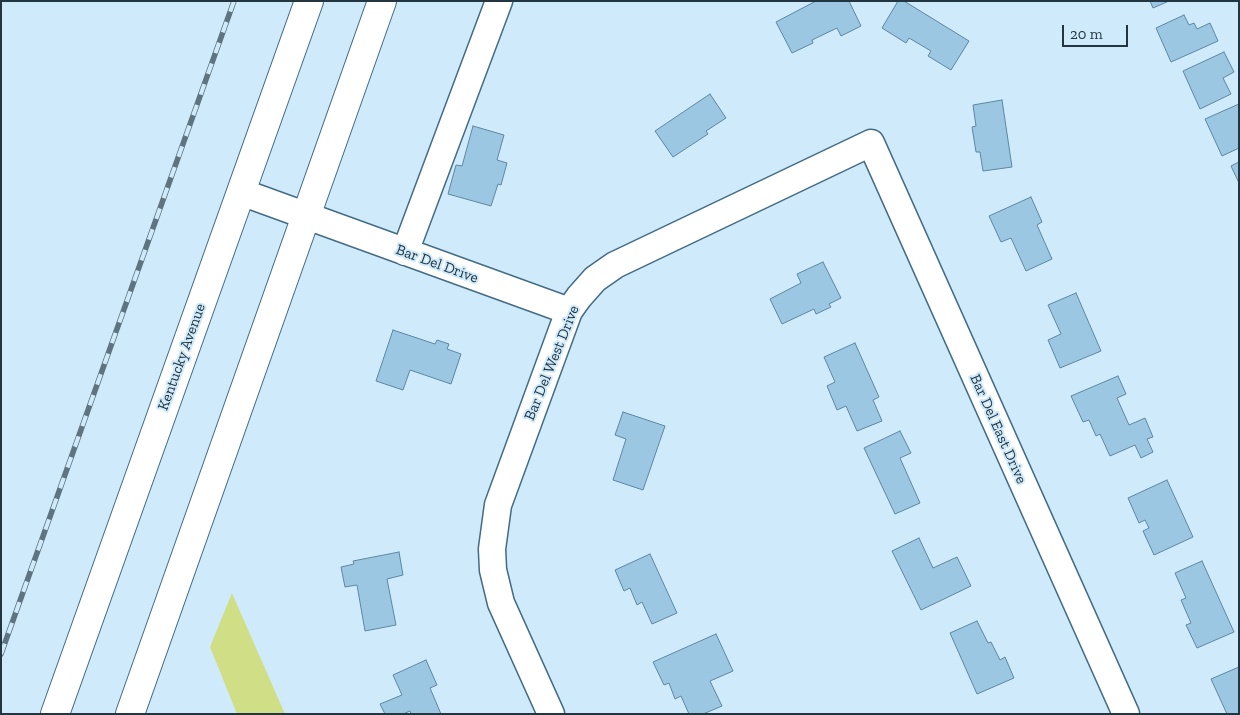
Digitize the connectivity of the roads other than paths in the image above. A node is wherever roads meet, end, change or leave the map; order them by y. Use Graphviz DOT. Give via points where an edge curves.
graph roads {
  1 [pos="309,1"];
  2 [pos="382,1"];
  3 [pos="498,1"];
  4 [pos="870,143"];
  5 [pos="240,192"];
  6 [pos="306,216"];
  7 [pos="406,252"];
  8 [pos="569,311"];
  9 [pos="55,714"];
  10 [pos="130,714"];
  11 [pos="551,714"];
  12 [pos="1126,714"];
  1 -- 5 [label="main road, Kentucky Avenue"];
  2 -- 6 [label="main road"];
  3 -- 7 [label="street"];
  4 -- 8 [label="street, Bar Del West Drive" via="615,265 595,279"];
  4 -- 12 [label="street, Bar Del East Drive"];
  5 -- 6 [label="street"];
  5 -- 9 [label="main road, Kentucky Avenue"];
  6 -- 7 [label="street, Bar Del Drive"];
  6 -- 10 [label="main road"];
  7 -- 8 [label="street, Bar Del Drive"];
  8 -- 11 [label="street, Bar Del West Drive" via="498,505 492,549 502,603"];
}
